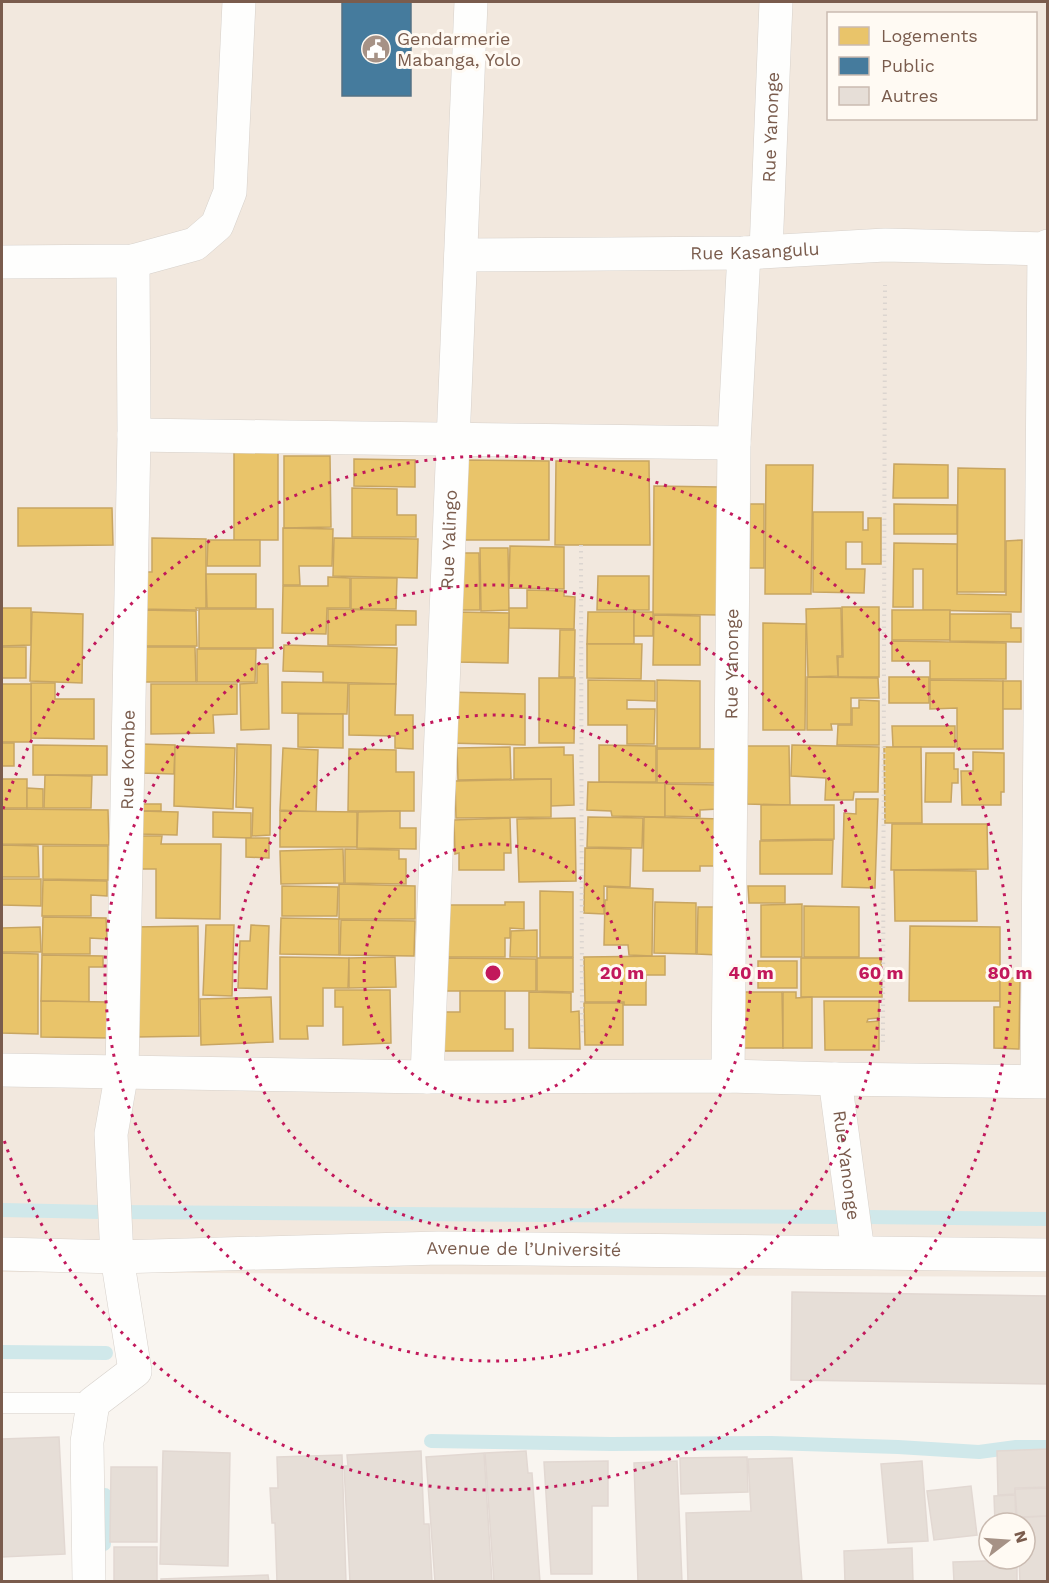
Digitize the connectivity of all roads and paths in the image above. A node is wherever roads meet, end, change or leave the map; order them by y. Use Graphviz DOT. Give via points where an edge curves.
graph roads {
  1 [pos="239,2"];
  2 [pos="471,2"];
  3 [pos="776,2"];
  4 [pos="885,245"];
  5 [pos="1046,248"];
  6 [pos="755,252"];
  7 [pos="461,255"];
  8 [pos="133,261"];
  9 [pos="2,262"];
  10 [pos="134,435"];
  11 [pos="453,440"];
  12 [pos="734,443"];
  13 [pos="581,545"];
  14 [pos="2,1070"];
  15 [pos="122,1072"];
  16 [pos="728,1076"];
  17 [pos="428,1077"];
  18 [pos="582,1077"];
  19 [pos="835,1079"];
  20 [pos="883,1080"];
  21 [pos="1042,1082"];
  22 [pos="858,1252"];
  23 [pos="2,1254"];
  24 [pos="1047,1255"];
  25 [pos="117,1257"];
  26 [pos="2,1402"];
  27 [pos="93,1403"];
  28 [pos="89,1581"];
  1 -- 8 [label="street" via="230,192 217,225 195,244"];
  2 -- 7 [label="street, Rue Yalingo"];
  3 -- 6 [label="street, Rue Yanonge"];
  4 -- 5 [label="street, Rue Kasangulu"];
  4 -- 6 [label="street, Rue Kasangulu"];
  4 -- 20 [label="path"];
  5 -- 21 [label="street"];
  6 -- 7 [label="street, Rue Kasangulu"];
  6 -- 12 [label="street, Rue Yanonge"];
  7 -- 11 [label="street, Rue Yalingo"];
  8 -- 9 [label="street"];
  8 -- 10 [label="street, Rue Kombe"];
  10 -- 11 [label="street"];
  10 -- 15 [label="street, Rue Kombe"];
  11 -- 12 [label="street"];
  11 -- 17 [label="street, Rue Yalingo"];
  12 -- 16 [label="street, Rue Yanonge"];
  13 -- 18 [label="path"];
  14 -- 15 [label="street"];
  15 -- 17 [label="street"];
  15 -- 25 [label="street, Rue Kombe" via="111,1134"];
  16 -- 18 [label="street"];
  16 -- 19 [label="street"];
  17 -- 18 [label="street"];
  19 -- 20 [label="street"];
  19 -- 22 [label="street, Rue Yanonge"];
  20 -- 21 [label="street"];
  22 -- 24 [label="street, Avenue de l’Université"];
  22 -- 25 [label="street, Avenue de l’Université" via="440,1248"];
  23 -- 25 [label="street, Avenue de l’Université"];
  25 -- 27 [label="street, Rue Kombe" via="135,1371"];
  26 -- 27 [label="lane"];
  27 -- 28 [label="street" via="87,1442"];
}
